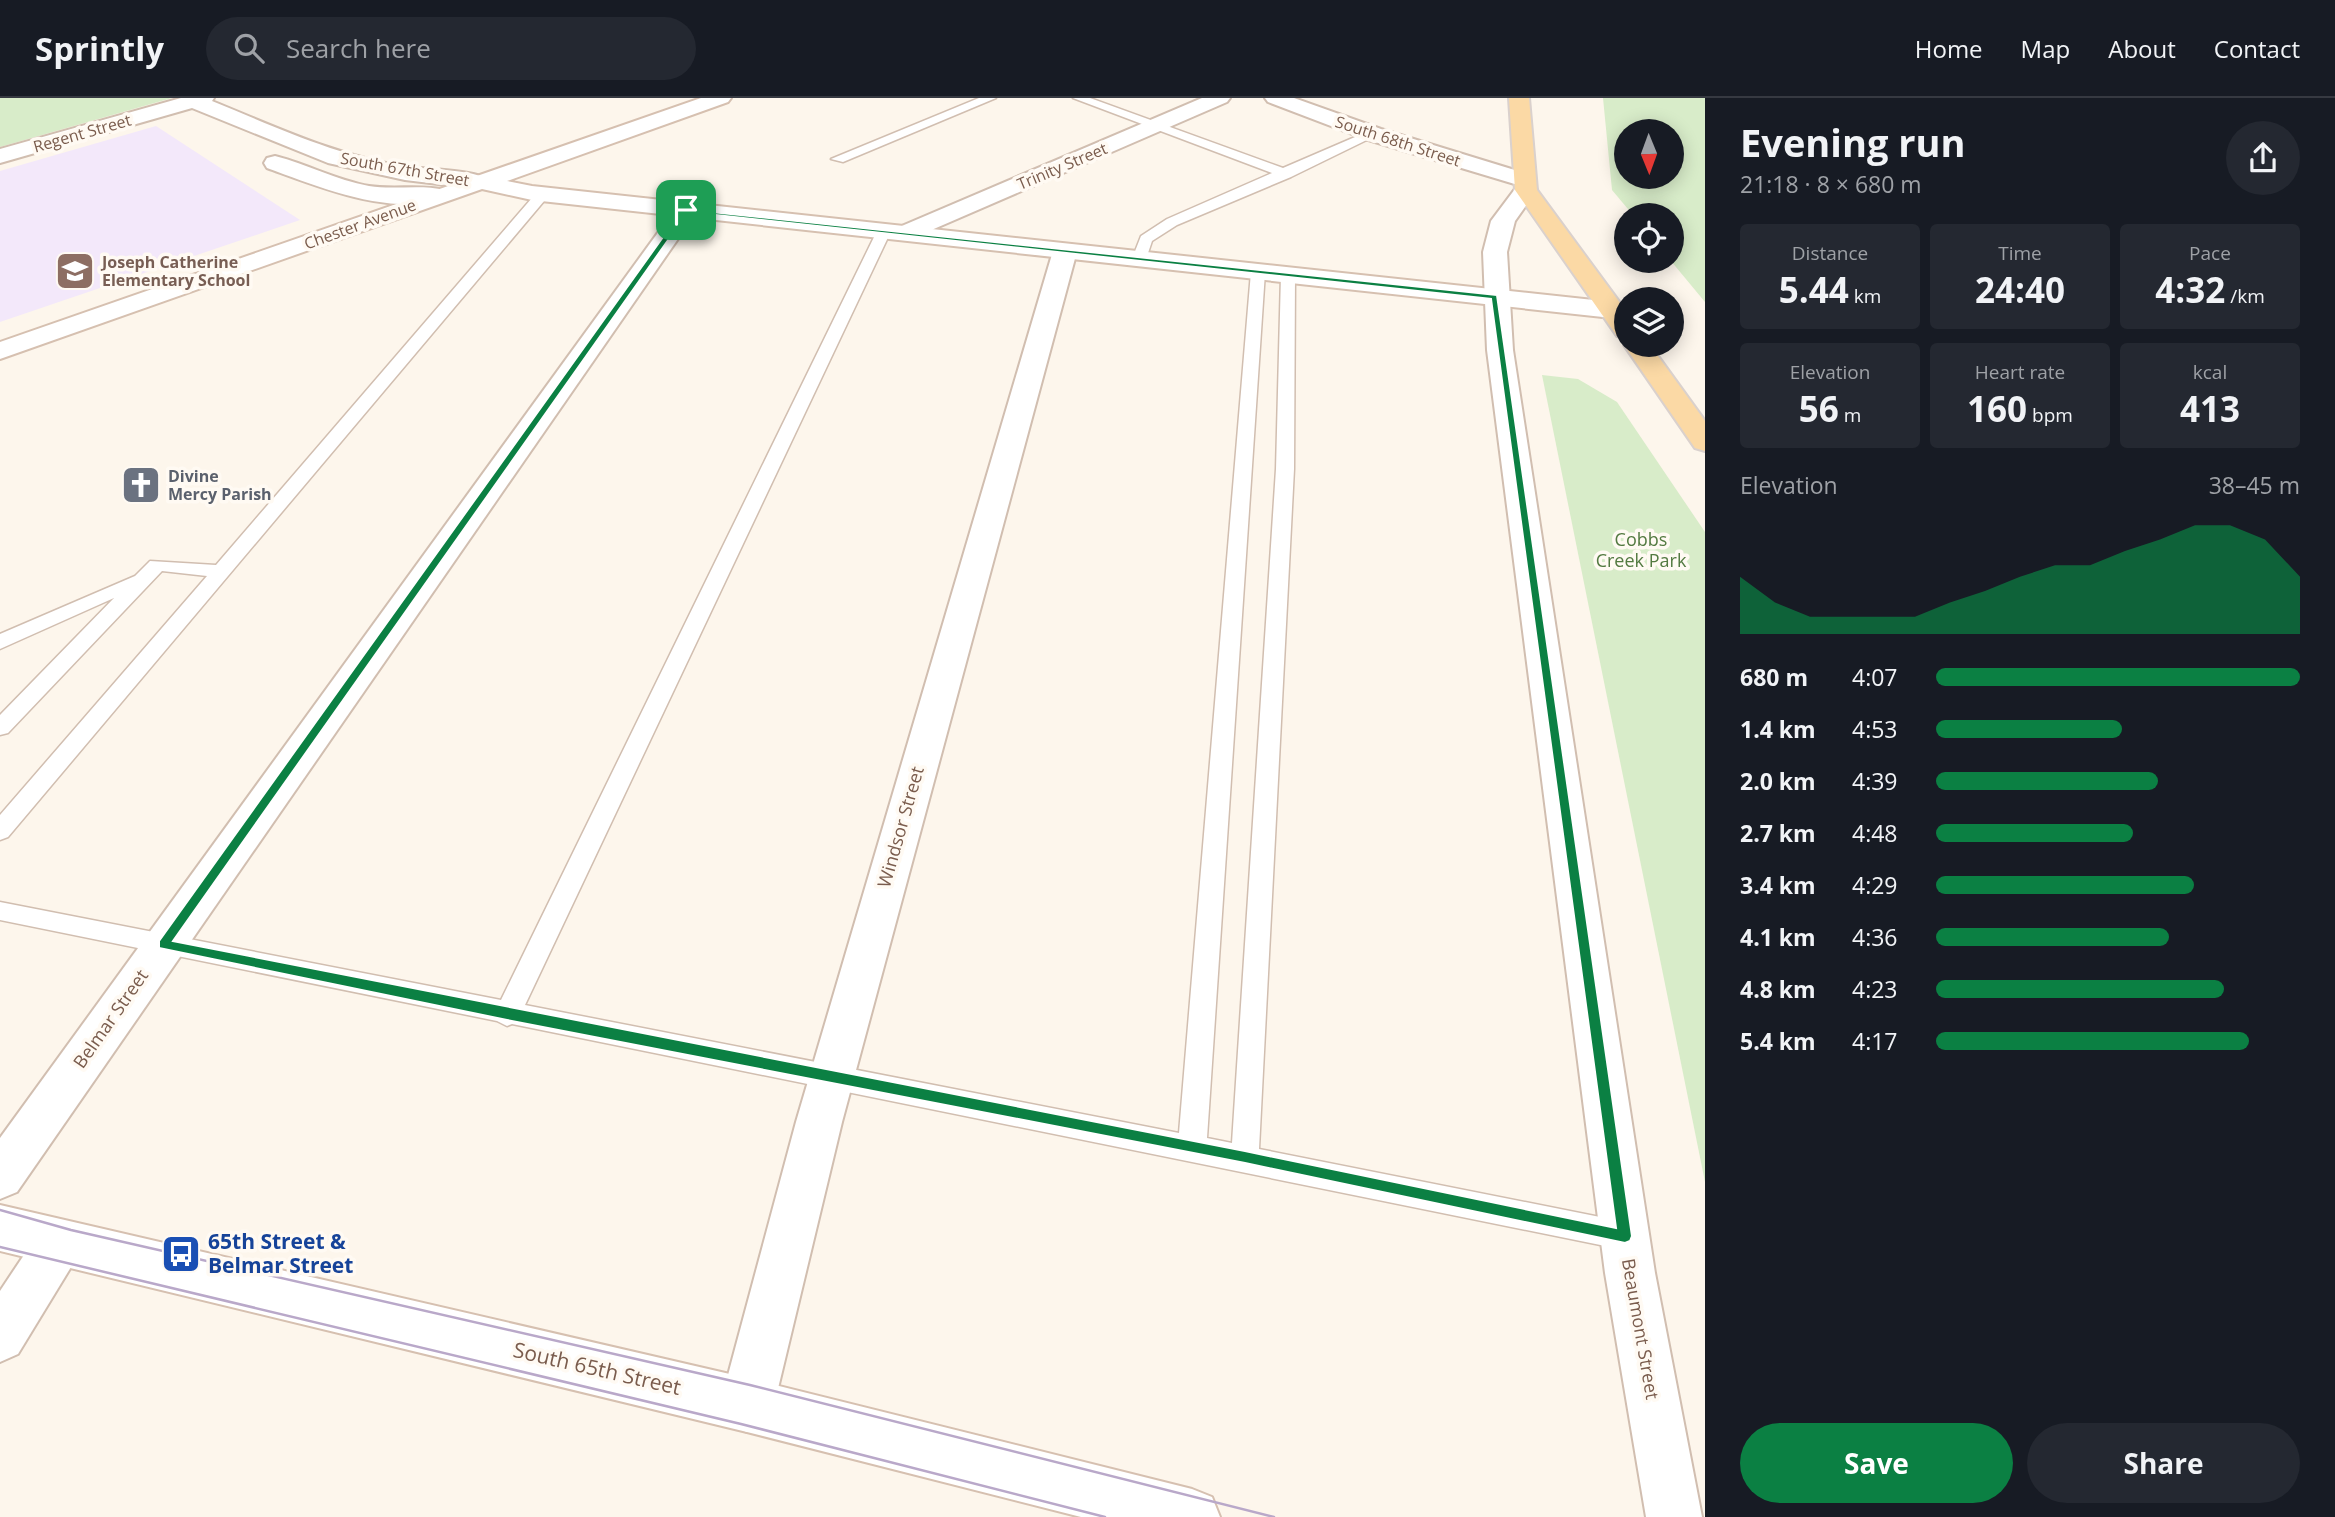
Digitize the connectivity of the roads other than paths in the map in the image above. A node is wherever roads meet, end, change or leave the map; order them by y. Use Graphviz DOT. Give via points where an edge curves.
graph roads {
  1 [pos="721,98"];
  2 [pos="990,98"];
  3 [pos="1079,98"];
  4 [pos="1220,98"];
  5 [pos="1275,98"];
  6 [pos="1517,99"];
  7 [pos="202,103"];
  8 [pos="1154,126"];
  9 [pos="1373,134"];
  10 [pos="233,141"];
  11 [pos="0,156"];
  12 [pos="838,159"];
  13 [pos="1286,174"];
  14 [pos="480,182"];
  15 [pos="1524,185"];
  16 [pos="534,193"];
  17 [pos="443,194"];
  18 [pos="686,210"];
  19 [pos="369,221"];
  20 [pos="895,232"];
  21 [pos="1065,251"];
  22 [pos="1139,259"];
  23 [pos="1258,272"];
  24 [pos="1288,275"];
  25 [pos="1494,297"];
  26 [pos="1614,313"];
  27 [pos="1614,319"];
  28 [pos="0,351"];
  29 [pos="1645,357"];
  30 [pos="1705,442"];
  31 [pos="222,571"];
  32 [pos="143,578"];
  33 [pos="0,642"];
  34 [pos="0,728"];
  35 [pos="0,831"];
  36 [pos="0,911"];
  37 [pos="164,944"];
  38 [pos="507,1014"];
  39 [pos="831,1076"];
  40 [pos="1192,1147"];
  41 [pos="1245,1157"];
  42 [pos="0,1177"];
  43 [pos="0,1228"];
  44 [pos="1625,1236"];
  45 [pos="60,1244"];
  46 [pos="0,1336"];
  47 [pos="747,1405"];
  48 [pos="1192,1517"];
  49 [pos="1674,1517"];
  1 -- 14 [label="street, Chester Avenue"];
  2 -- 12 [label="lane"];
  3 -- 8 [label="lane"];
  4 -- 8 [label="street, Trinity Street"];
  5 -- 9 [label="street, South 68th Street"];
  6 -- 15 [label="main road"];
  7 -- 10 [label="street" via="213,127"];
  7 -- 11 [label="street, Regent Street"];
  7 -- 14 [label="street, South 67th Street" via="306,149 348,161"];
  8 -- 13 [label="lane"];
  8 -- 20 [label="street, Trinity Street"];
  9 -- 13 [label="lane"];
  9 -- 15 [label="street, South 68th Street"];
  13 -- 22 [label="lane" via="1172,222 1146,239"];
  14 -- 16 [label="street, South 67th Street"];
  14 -- 17 [label="street, Chester Avenue"];
  15 -- 25 [label="street, Beaumont Street" via="1503,221"];
  15 -- 26 [label="main road"];
  16 -- 17 [label="street, South 67th Street"];
  16 -- 18 [label="street, South 67th Street"];
  16 -- 31 [label="lane"];
  17 -- 19 [label="street, Chester Avenue"];
  17 -- 19 [label="street, South 67th Street" via="365,194 254,155 273,175 321,205"];
  18 -- 20 [label="street, South 67th Street"];
  18 -- 37 [label="street, Belmar Street"];
  19 -- 28 [label="street, Chester Avenue"];
  20 -- 21 [label="street, South 67th Street"];
  20 -- 38 [label="lane"];
  21 -- 22 [label="street, South 67th Street"];
  21 -- 39 [label="street, Windsor Street"];
  22 -- 23 [label="street, South 67th Street"];
  23 -- 24 [label="street, South 67th Street"];
  23 -- 40 [label="lane"];
  24 -- 25 [label="street, South 67th Street"];
  24 -- 41 [label="lane" via="1285,469"];
  25 -- 27 [label="street, South 67th Street"];
  25 -- 44 [label="street, Beaumont Street"];
  29 -- 30 [label="main road"];
  31 -- 32 [label="lane" via="157,565"];
  31 -- 35 [label="lane"];
  32 -- 33 [label="lane"];
  32 -- 34 [label="lane"];
  36 -- 37 [label="lane"];
  37 -- 38 [label="lane"];
  37 -- 42 [label="street, Belmar Street"];
  38 -- 39 [label="lane"];
  39 -- 40 [label="lane"];
  39 -- 47 [label="street, Windsor Street"];
  40 -- 41 [label="lane"];
  41 -- 44 [label="lane"];
  43 -- 45 [label="street, South 65th Street"];
  44 -- 49 [label="street, Beaumont Street"];
  45 -- 46 [label="street"];
  45 -- 47 [label="street, South 65th Street"];
  47 -- 48 [label="street, South 65th Street"];
}
